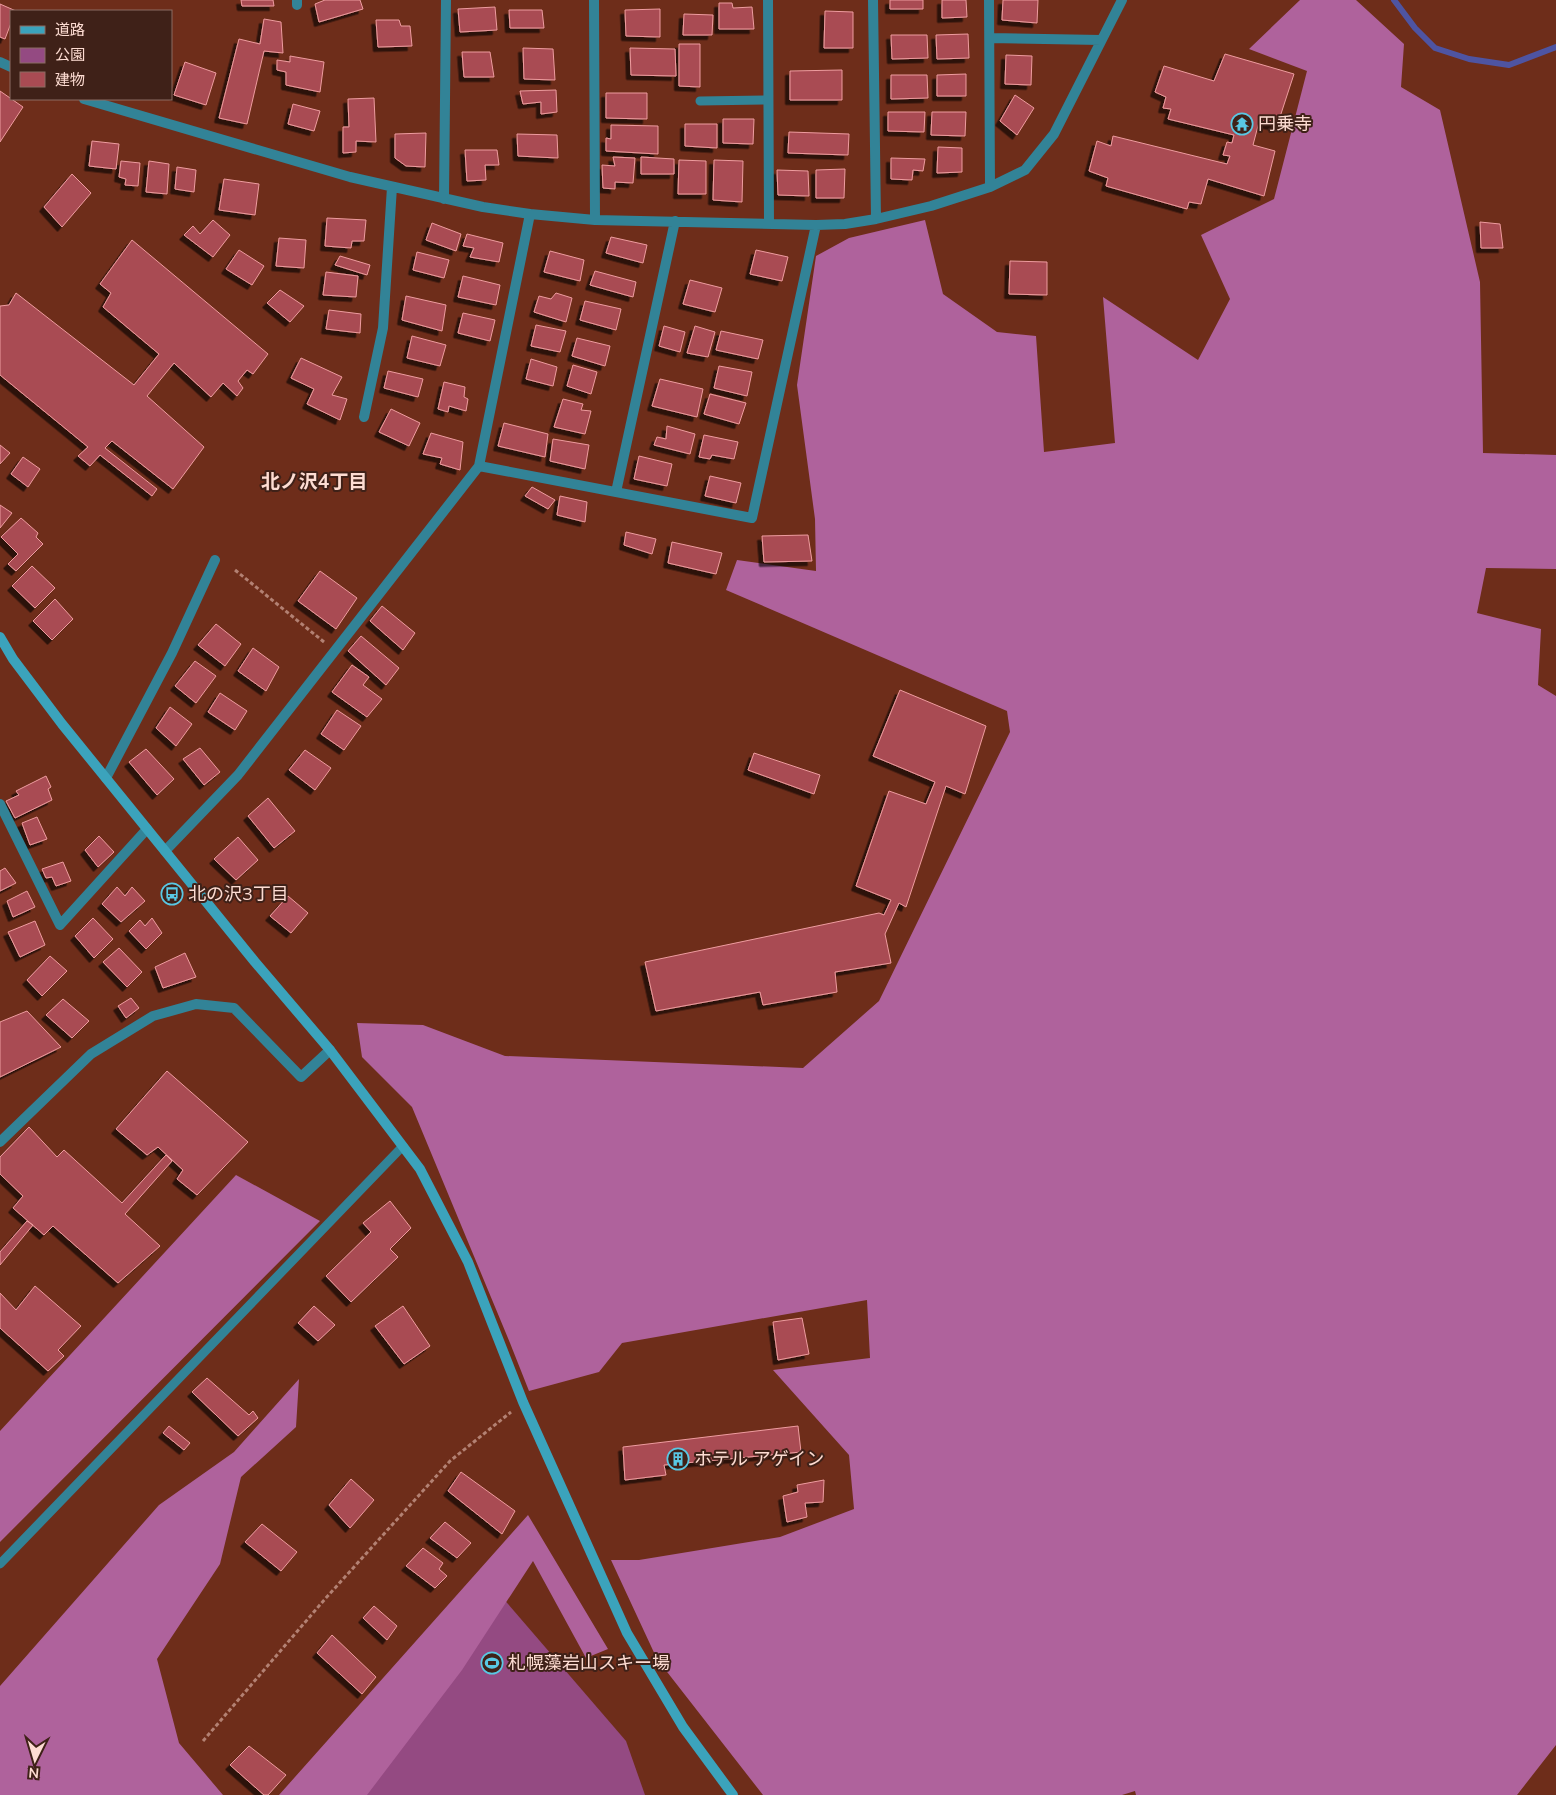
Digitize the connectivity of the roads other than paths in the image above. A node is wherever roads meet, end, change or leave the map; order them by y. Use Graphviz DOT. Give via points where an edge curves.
graph roads {
  1 [pos="446,0"];
  2 [pos="594,0"];
  3 [pos="768,0"];
  4 [pos="873,0"];
  5 [pos="989,0"];
  6 [pos="1122,0"];
  7 [pos="990,38"];
  8 [pos="1101,40"];
  9 [pos="87,100"];
  10 [pos="768,100"];
  11 [pos="700,101"];
  12 [pos="392,187"];
  13 [pos="990,187"];
  14 [pos="444,199"];
  15 [pos="530,214"];
  16 [pos="876,219"];
  17 [pos="596,220"];
  18 [pos="674,221"];
  19 [pos="768,224"];
  20 [pos="816,225"];
  21 [pos="364,416"];
  22 [pos="479,466"];
  23 [pos="616,492"];
  24 [pos="215,560"];
  25 [pos="0,637"];
  26 [pos="106,778"];
  27 [pos="0,804"];
  28 [pos="147,829"];
  29 [pos="165,851"];
  30 [pos="330,1050"];
  31 [pos="0,1142"];
  32 [pos="403,1146"];
  33 [pos="0,1564"];
  34 [pos="733,1795"];
  1 -- 14 [label="street"];
  2 -- 17 [label="street"];
  3 -- 10 [label="street"];
  4 -- 16 [label="street"];
  5 -- 7 [label="street"];
  6 -- 8 [label="street"];
  7 -- 8 [label="street"];
  7 -- 13 [label="street"];
  8 -- 13 [label="street" via="1054,134 1025,170"];
  9 -- 12 [label="street"];
  10 -- 11 [label="lane"];
  10 -- 19 [label="street"];
  12 -- 14 [label="street"];
  12 -- 21 [label="street" via="383,328"];
  13 -- 16 [label="street"];
  14 -- 15 [label="street"];
  15 -- 17 [label="street"];
  15 -- 22 [label="street"];
  16 -- 20 [label="street"];
  17 -- 18 [label="street"];
  18 -- 19 [label="street"];
  18 -- 23 [label="street"];
  19 -- 20 [label="street"];
  20 -- 23 [label="street" via="752,518"];
  22 -- 23 [label="street"];
  22 -- 29 [label="street" via="238,774"];
  24 -- 26 [label="street" via="172,653"];
  25 -- 26 [label="street" via="18,666"];
  26 -- 28 [label="street"];
  27 -- 28 [label="street" via="60,925"];
  28 -- 29 [label="street"];
  29 -- 30 [label="street"];
  30 -- 31 [label="street" via="301,1078 234,1008 196,1004 153,1016 91,1054"];
  30 -- 32 [label="street"];
  32 -- 33 [label="lane"];
  32 -- 34 [label="street" via="420,1169 468,1262 523,1402 627,1633 683,1727"];
}
